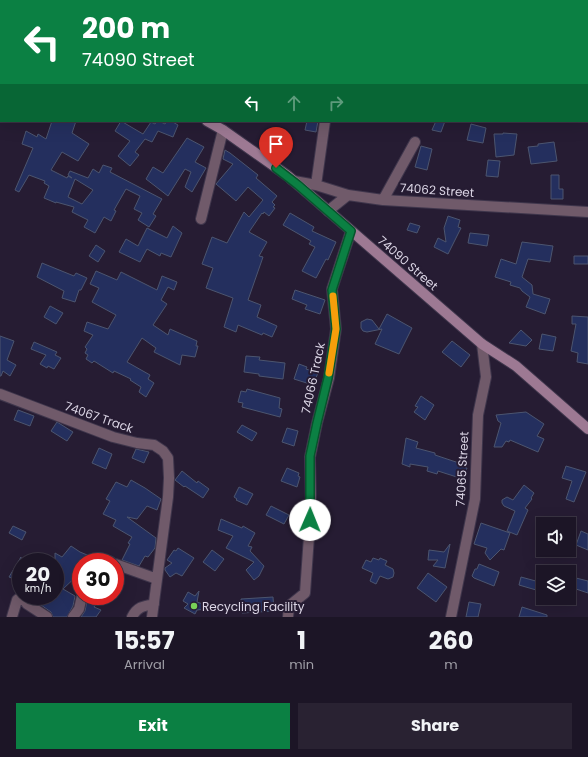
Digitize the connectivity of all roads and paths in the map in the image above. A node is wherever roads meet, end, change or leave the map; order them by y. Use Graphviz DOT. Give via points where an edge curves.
graph roads {
  1 [pos="209,122"];
  2 [pos="325,122"];
  3 [pos="223,130"];
  4 [pos="415,142"];
  5 [pos="288,176"];
  6 [pos="316,185"];
  7 [pos="348,195"];
  8 [pos="383,200"];
  9 [pos="328,211"];
  10 [pos="588,212"];
  11 [pos="201,219"];
  12 [pos="351,231"];
  13 [pos="482,344"];
  14 [pos="0,394"];
  15 [pos="588,429"];
  16 [pos="124,567"];
  17 [pos="157,579"];
  18 [pos="154,604"];
  19 [pos="16,605"];
  20 [pos="29,605"];
  21 [pos="80,605"];
  22 [pos="12,617"];
  23 [pos="47,617"];
  24 [pos="73,617"];
  25 [pos="132,617"];
  26 [pos="152,617"];
  27 [pos="288,617"];
  28 [pos="451,617"];
  1 -- 3 [label="street, 74090 Street"];
  2 -- 6 [label="street"];
  3 -- 5 [label="street, 74090 Street"];
  3 -- 11 [label="street"];
  4 -- 8 [label="street"];
  5 -- 6 [label="street, 74062 Street" via="294,181"];
  5 -- 9 [label="street, 74090 Street"];
  6 -- 7 [label="street, 74062 Street"];
  7 -- 8 [label="street, 74062 Street"];
  7 -- 9 [label="street"];
  8 -- 10 [label="street, 74062 Street"];
  9 -- 12 [label="street, 74090 Street"];
  12 -- 13 [label="street, 74090 Street"];
  12 -- 27 [label="street, 74066 Track" via="332,290 336,329 310,456 305,593 289,606"];
  13 -- 15 [label="street, 74090 Street" via="516,366"];
  13 -- 28 [label="street, 74065 Street" via="486,377 478,415 476,499"];
  14 -- 17 [label="street, 74067 Track" via="113,437 154,445 163,451 168,458 169,478"];
  16 -- 17 [label="street"];
  17 -- 18 [label="street, 74067 Track"];
  18 -- 25 [label="street" via="139,608"];
  18 -- 26 [label="street, 74067 Track"];
  19 -- 22 [label="street"];
  20 -- 23 [label="street"];
  21 -- 24 [label="street"];
}
